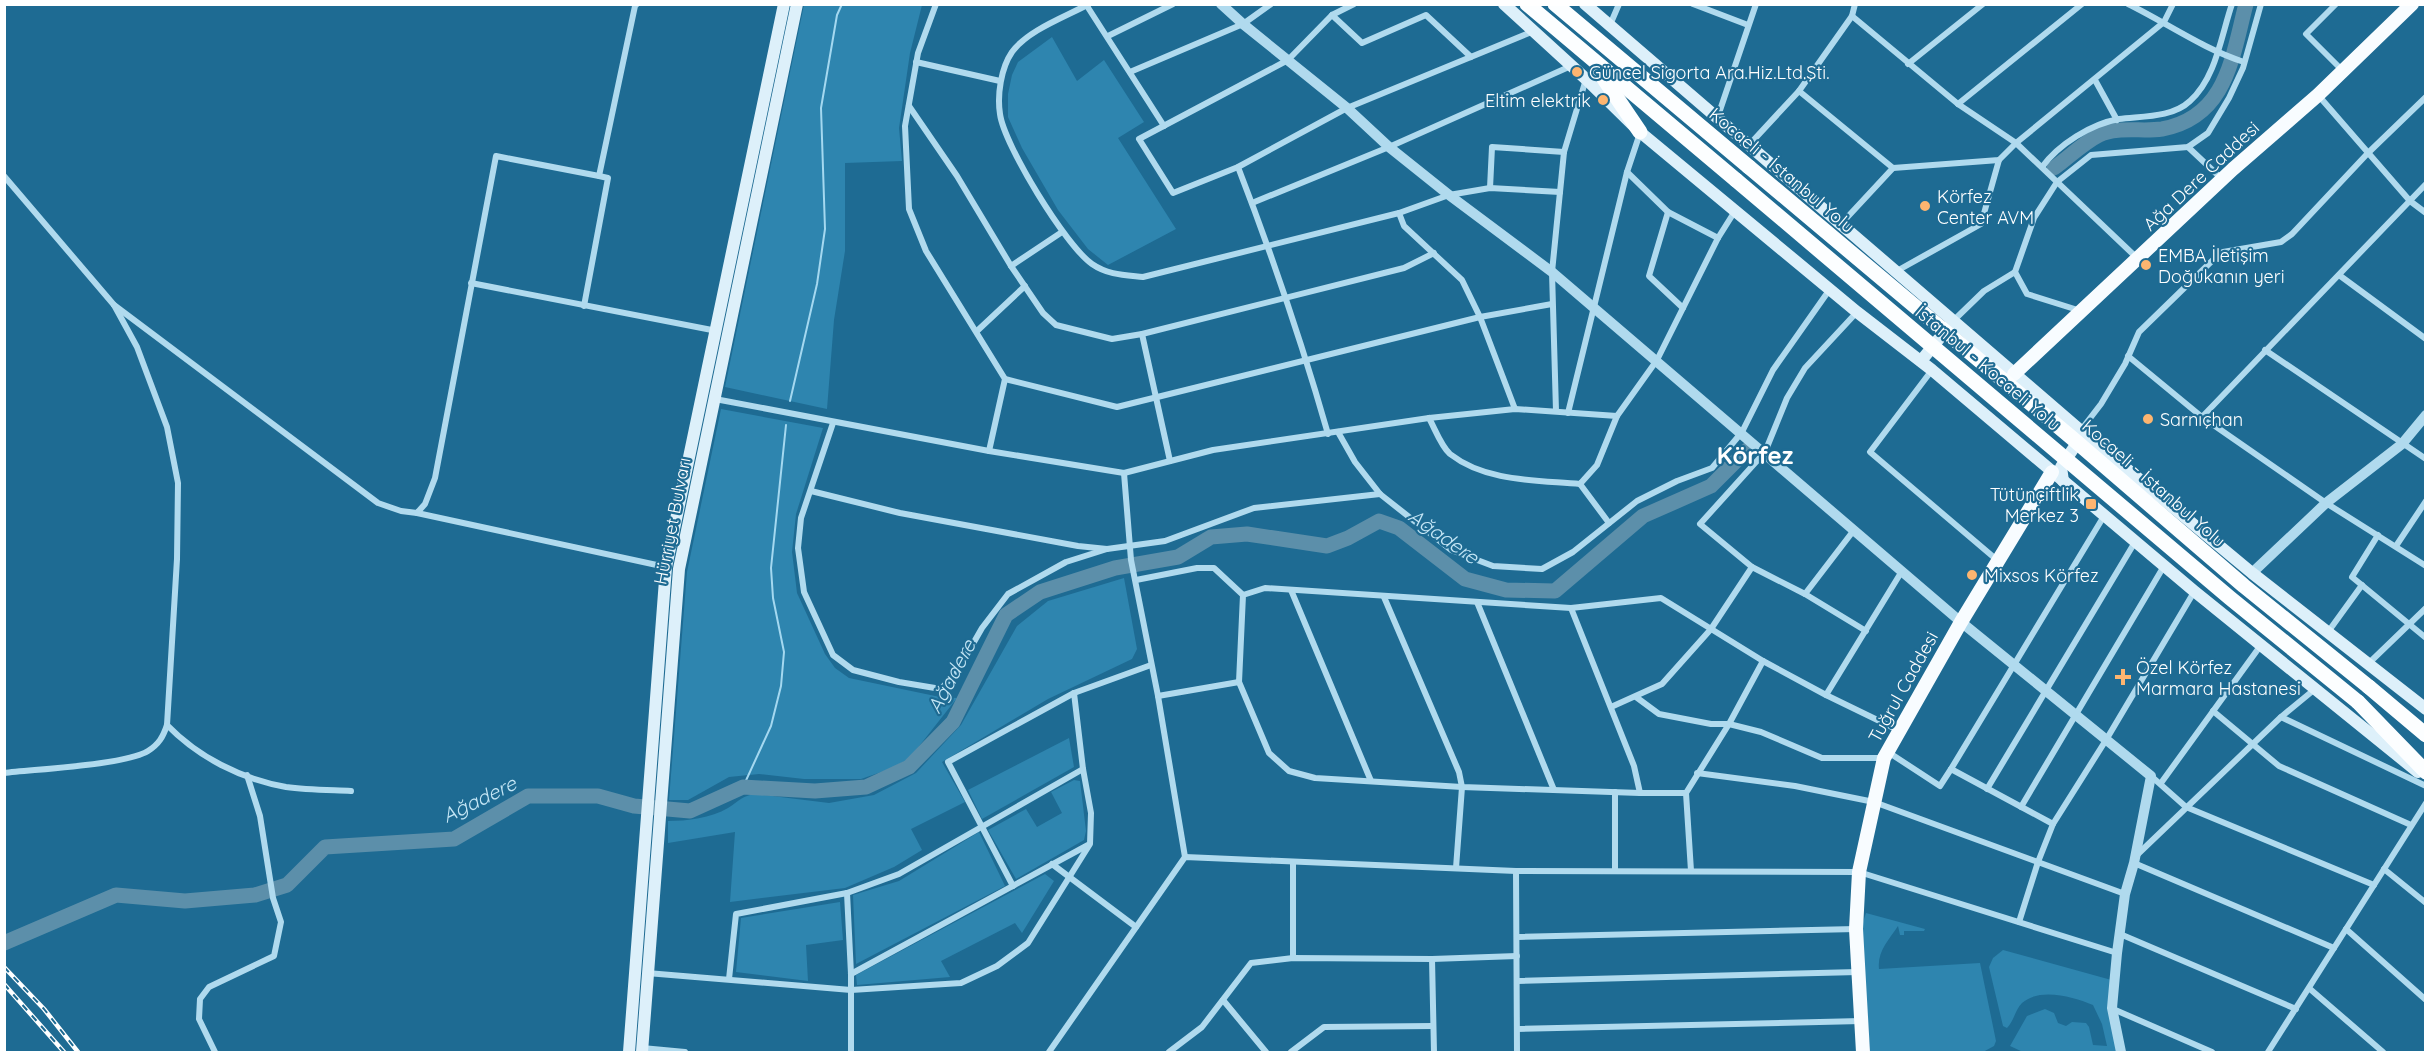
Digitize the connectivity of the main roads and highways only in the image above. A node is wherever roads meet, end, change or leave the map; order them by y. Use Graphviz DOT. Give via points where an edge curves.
graph roads {
  1 [pos="784,4"];
  2 [pos="797,4"];
  3 [pos="1504,4"];
  4 [pos="1556,4"];
  5 [pos="1563,4"];
  6 [pos="1585,4"];
  7 [pos="2412,4"];
  8 [pos="1529,6"];
  9 [pos="1586,31"];
  10 [pos="1590,58"];
  11 [pos="1640,132"];
  12 [pos="1952,322"];
  13 [pos="1921,361"];
  14 [pos="2014,374"];
  15 [pos="2080,430"];
  16 [pos="2091,439"];
  17 [pos="2058,476"];
  18 [pos="2358,702"];
  19 [pos="2426,709"];
  20 [pos="2426,735"];
  21 [pos="2426,759"];
  22 [pos="2426,772"];
  23 [pos="2426,778"];
  24 [pos="655,800"];
  25 [pos="642,973"];
  26 [pos="642,1050"];
  27 [pos="629,1053"];
  28 [pos="1863,1053"];
  1 -- 24 [label="main road, Hürriyet Bulvarı" via="666,567"];
  2 -- 24 [label="main road, Hürriyet Bulvarı" via="679,568"];
  3 -- 11 [label="main road"];
  4 -- 9 [label="highway, Kocaeli - İstanbul Yolu"];
  5 -- 9 [label="highway"];
  6 -- 12 [label="main road"];
  7 -- 14 [label="main road, Ağa Dere Caddesi"];
  8 -- 10 [label="highway, İstanbul - Kocaeli Yolu"];
  9 -- 20 [label="highway, Kocaeli - İstanbul Yolu, bridge"];
  10 -- 11 [label="highway"];
  10 -- 18 [label="highway, İstanbul - Kocaeli Yolu, bridge"];
  11 -- 13 [label="main road"];
  12 -- 13 [label="main road"];
  12 -- 14 [label="main road"];
  13 -- 17 [label="main road"];
  14 -- 15 [label="main road"];
  15 -- 16 [label="main road"];
  15 -- 17 [label="main road"];
  16 -- 17 [label="main road" via="2079,440"];
  16 -- 19 [label="main road" via="2252,573"];
  17 -- 23 [label="main road"];
  17 -- 28 [label="main road, Tuğrul Caddesi" via="1997,560 1886,755 1859,872 1856,929"];
  18 -- 21 [label="highway, İstanbul - Kocaeli Yolu"];
  18 -- 22 [label="highway"];
  24 -- 25 [label="main road, Hürriyet Bulvarı"];
  25 -- 26 [label="main road, Hürriyet Bulvarı"];
  25 -- 27 [label="main road, Hürriyet Bulvarı"];
}
